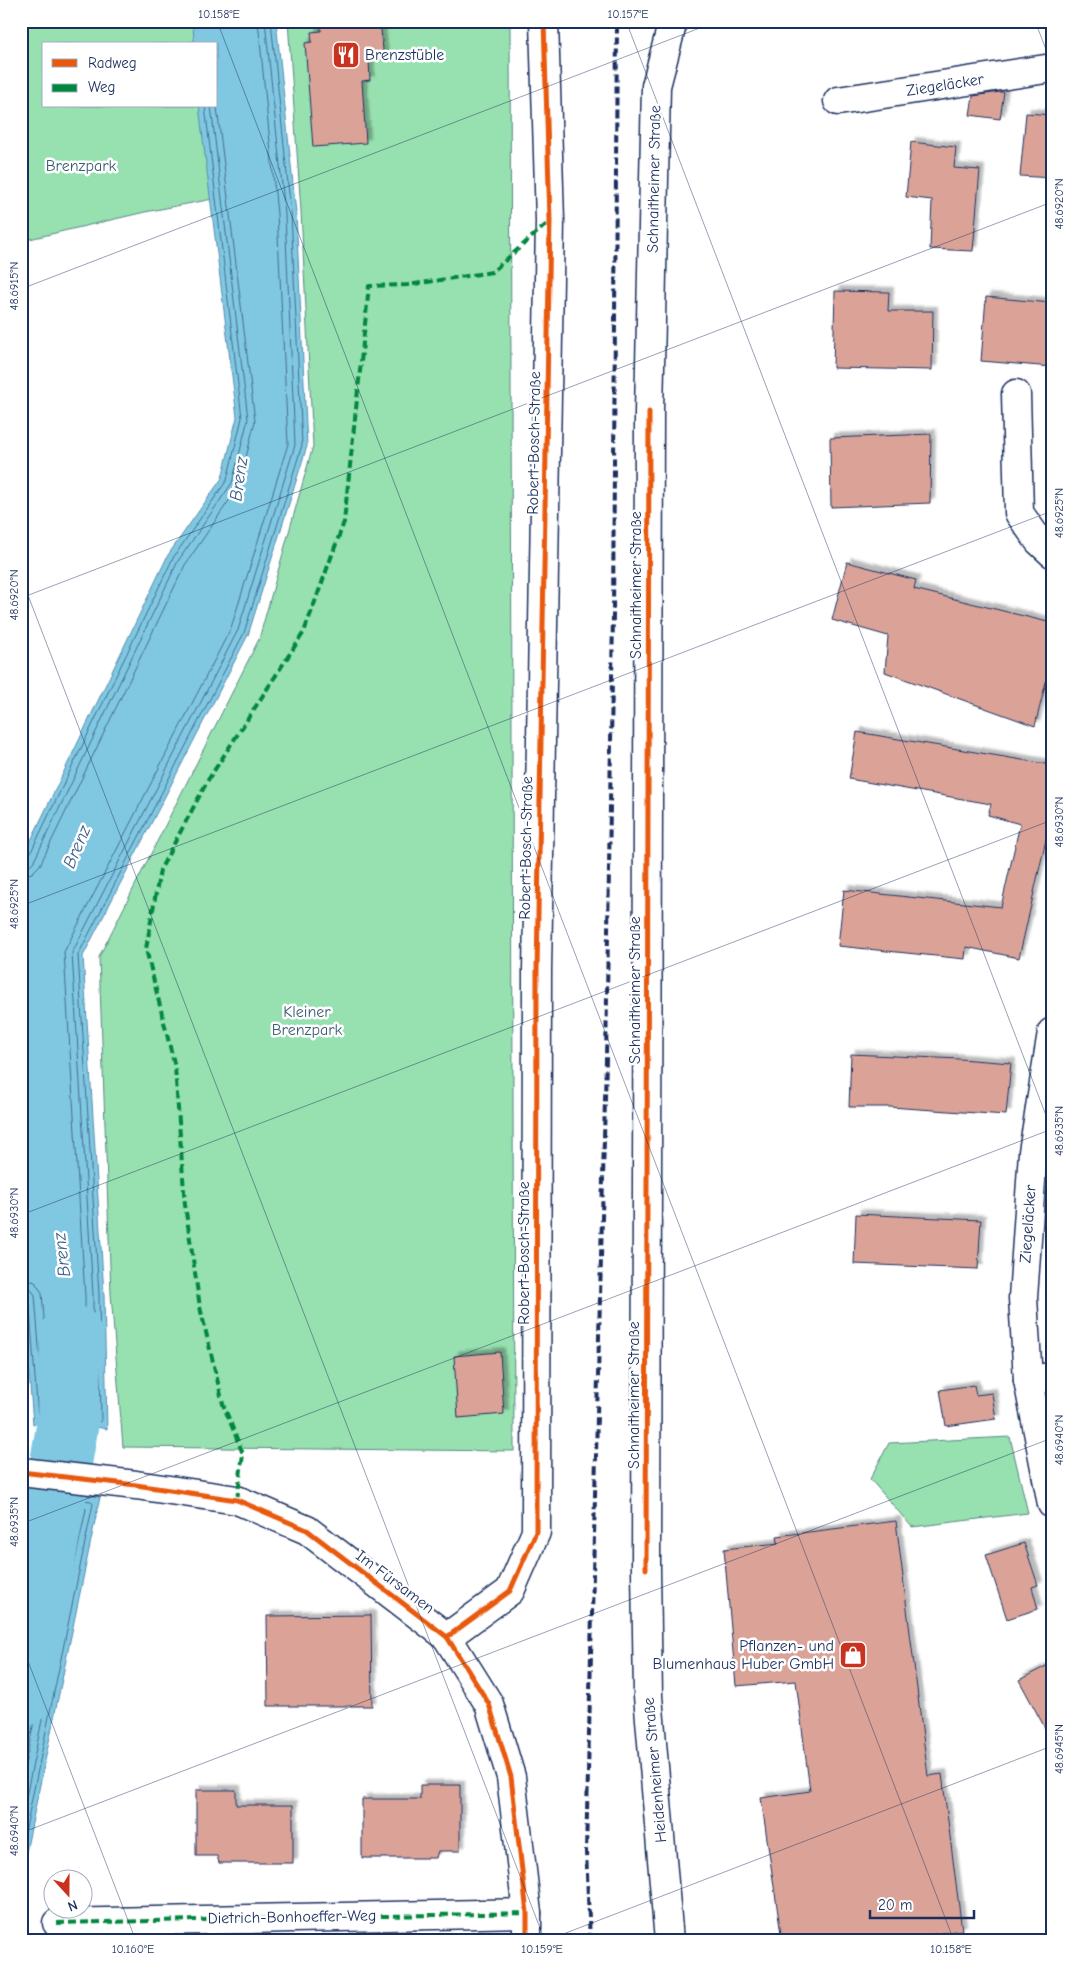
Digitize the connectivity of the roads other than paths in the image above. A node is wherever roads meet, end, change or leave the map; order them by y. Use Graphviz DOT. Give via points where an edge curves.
graph roads {
  1 [pos="544,21"];
  2 [pos="673,21"];
  3 [pos="1052,68"];
  4 [pos="838,101"];
  5 [pos="1016,394"];
  6 [pos="1052,553"];
  7 [pos="1052,1032"];
  8 [pos="1040,1379"];
  9 [pos="21,1472"];
  10 [pos="1052,1504"];
  11 [pos="646,1569"];
  12 [pos="447,1637"];
  13 [pos="527,1912"];
  14 [pos="57,1923"];
  15 [pos="527,1941"];
  16 [pos="669,1941"];
  1 -- 12 [label="street, Robert-Bosch-Straße" via="550,221 536,971 536,1532 510,1590"];
  2 -- 11 [label="street, Schnaitheimer Straße" via="656,86 649,402"];
  3 -- 4 [label="street, Ziegeläcker"];
  5 -- 6 [label="street" via="1019,514 1038,541"];
  7 -- 8 [label="street, Ziegeläcker" via="1033,1152 1023,1298"];
  8 -- 10 [label="street, Ziegeläcker"];
  9 -- 12 [label="street, Im Fürsamen" via="237,1500 307,1530"];
  11 -- 16 [label="street, Heidenheimer Straße" via="648,1696"];
  12 -- 13 [label="street, Im Fürsamen" via="489,1704 511,1777"];
  13 -- 14 [label="street, Dietrich-Bonhoeffer-Weg"];
  13 -- 15 [label="street, Im Fürsamen"];
}
